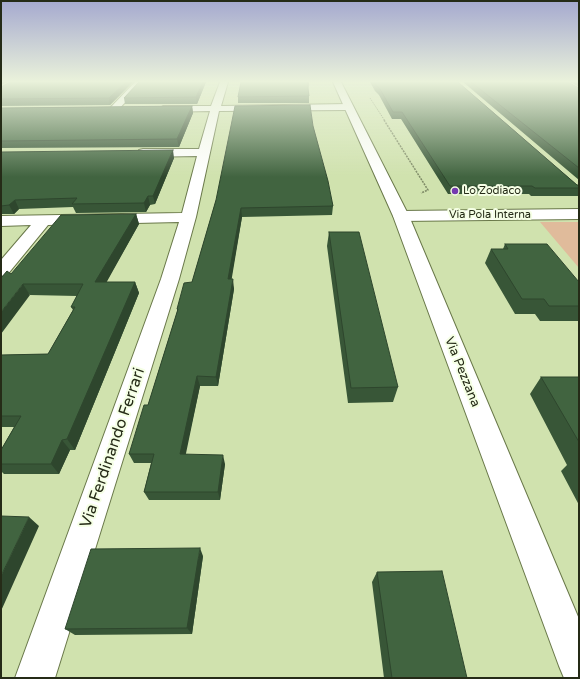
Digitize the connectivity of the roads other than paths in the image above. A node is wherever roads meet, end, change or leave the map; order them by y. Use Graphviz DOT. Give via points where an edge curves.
graph roads {
  1 [pos="214,114"];
  2 [pos="351,114"];
  3 [pos="204,152"];
  4 [pos="134,153"];
  5 [pos="579,214"];
  6 [pos="401,216"];
  7 [pos="188,217"];
  8 [pos="44,220"];
  9 [pos="1,221"];
  10 [pos="1,271"];
  11 [pos="576,650"];
  12 [pos="35,678"];
  1 -- 3 [label="street, Via Ferdinando Ferrari"];
  2 -- 6 [label="street, Via Pezzana"];
  3 -- 4 [label="street"];
  3 -- 7 [label="street, Via Ferdinando Ferrari"];
  5 -- 6 [label="street, Via Pola Interna"];
  6 -- 11 [label="street, Via Pezzana"];
  7 -- 8 [label="street"];
  7 -- 12 [label="street, Via Ferdinando Ferrari" via="170,279"];
  8 -- 9 [label="street"];
  8 -- 10 [label="street"];
}
